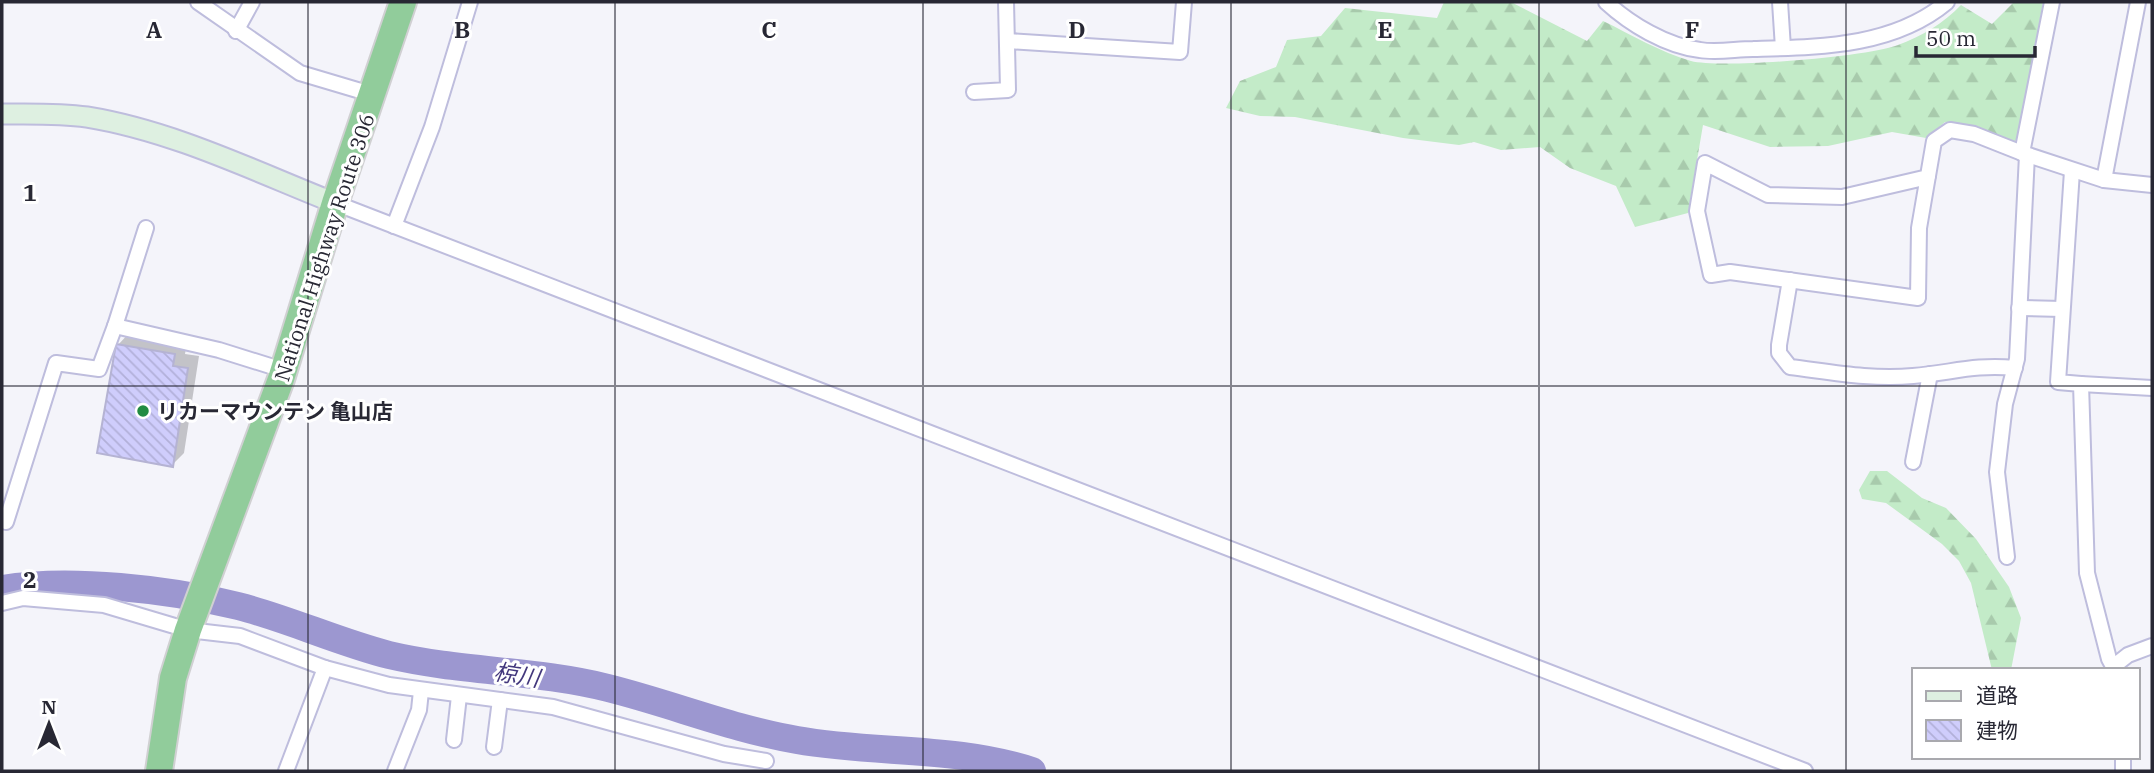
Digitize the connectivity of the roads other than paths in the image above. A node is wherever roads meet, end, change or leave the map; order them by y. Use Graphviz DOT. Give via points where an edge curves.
graph roads {
  1 [pos="198,2"];
  2 [pos="252,2"];
  3 [pos="403,2"];
  4 [pos="470,2"];
  5 [pos="1006,2"];
  6 [pos="1184,2"];
  7 [pos="1606,2"];
  8 [pos="1780,2"];
  9 [pos="1947,2"];
  10 [pos="2052,2"];
  11 [pos="2138,2"];
  12 [pos="236,31"];
  13 [pos="1009,41"];
  14 [pos="1783,48"];
  15 [pos="974,92"];
  16 [pos="374,95"];
  17 [pos="2,114"];
  18 [pos="2024,154"];
  19 [pos="2072,171"];
  20 [pos="1928,177"];
  21 [pos="2104,180"];
  22 [pos="2152,186"];
  23 [pos="335,203"];
  24 [pos="394,226"];
  25 [pos="146,228"];
  26 [pos="1790,280"];
  27 [pos="2019,308"];
  28 [pos="2062,309"];
  29 [pos="115,326"];
  30 [pos="2015,368"];
  31 [pos="283,370"];
  32 [pos="1930,374"];
  33 [pos="2081,384"];
  34 [pos="2152,388"];
  35 [pos="1913,462"];
  36 [pos="6,522"];
  37 [pos="2007,557"];
  38 [pos="2,603"];
  39 [pos="188,630"];
  40 [pos="2152,646"];
  41 [pos="324,667"];
  42 [pos="2114,668"];
  43 [pos="421,691"];
  44 [pos="458,696"];
  45 [pos="500,700"];
  46 [pos="454,740"];
  47 [pos="494,747"];
  48 [pos="766,761"];
  49 [pos="159,771"];
  50 [pos="286,771"];
  51 [pos="395,771"];
  52 [pos="1805,771"];
  1 -- 12 [label="street"];
  2 -- 12 [label="street"];
  3 -- 16 [label="highway, National Highway Route 306"];
  4 -- 24 [label="street" via="432,127"];
  5 -- 13 [label="street"];
  6 -- 13 [label="street" via="1180,52"];
  7 -- 14 [label="street" via="1648,32 1700,50"];
  8 -- 14 [label="street"];
  9 -- 14 [label="street" via="1888,35"];
  10 -- 18 [label="street"];
  11 -- 21 [label="street"];
  12 -- 16 [label="street" via="300,73"];
  13 -- 15 [label="street" via="1009,90"];
  16 -- 23 [label="highway, National Highway Route 306"];
  17 -- 23 [label="street" via="54,114 129,126"];
  18 -- 19 [label="street"];
  18 -- 20 [label="street" via="1974,134 1950,130 1934,141"];
  18 -- 27 [label="street"];
  19 -- 21 [label="street"];
  19 -- 28 [label="street"];
  20 -- 26 [label="street" via="1919,228 1918,298"];
  20 -- 26 [label="street" via="1842,197 1768,195 1705,163 1697,211 1711,275 1730,272"];
  21 -- 22 [label="street"];
  23 -- 24 [label="street"];
  23 -- 31 [label="highway, National Highway Route 306"];
  24 -- 52 [label="street"];
  25 -- 29 [label="street"];
  26 -- 32 [label="street" via="1779,345 1779,353 1790,366 1876,377"];
  27 -- 28 [label="street"];
  27 -- 30 [label="street"];
  28 -- 33 [label="street" via="2058,382"];
  29 -- 31 [label="street" via="219,349"];
  29 -- 36 [label="street" via="99,369 56,363"];
  30 -- 32 [label="street" via="1981,365"];
  30 -- 37 [label="street" via="2005,404 1997,472"];
  31 -- 39 [label="highway, National Highway Route 306"];
  32 -- 35 [label="street"];
  33 -- 34 [label="street"];
  33 -- 42 [label="street" via="2087,573"];
  38 -- 39 [label="street" via="23,598 104,605"];
  39 -- 41 [label="street" via="240,636"];
  39 -- 49 [label="highway, National Highway Route 306" via="173,678"];
  40 -- 42 [label="street" via="2128,655"];
  41 -- 43 [label="street"];
  41 -- 50 [label="street"];
  43 -- 44 [label="street"];
  43 -- 51 [label="street" via="419,710"];
  44 -- 45 [label="street"];
  44 -- 46 [label="street"];
  45 -- 47 [label="street"];
  45 -- 48 [label="street" via="572,711 724,754"];
}
